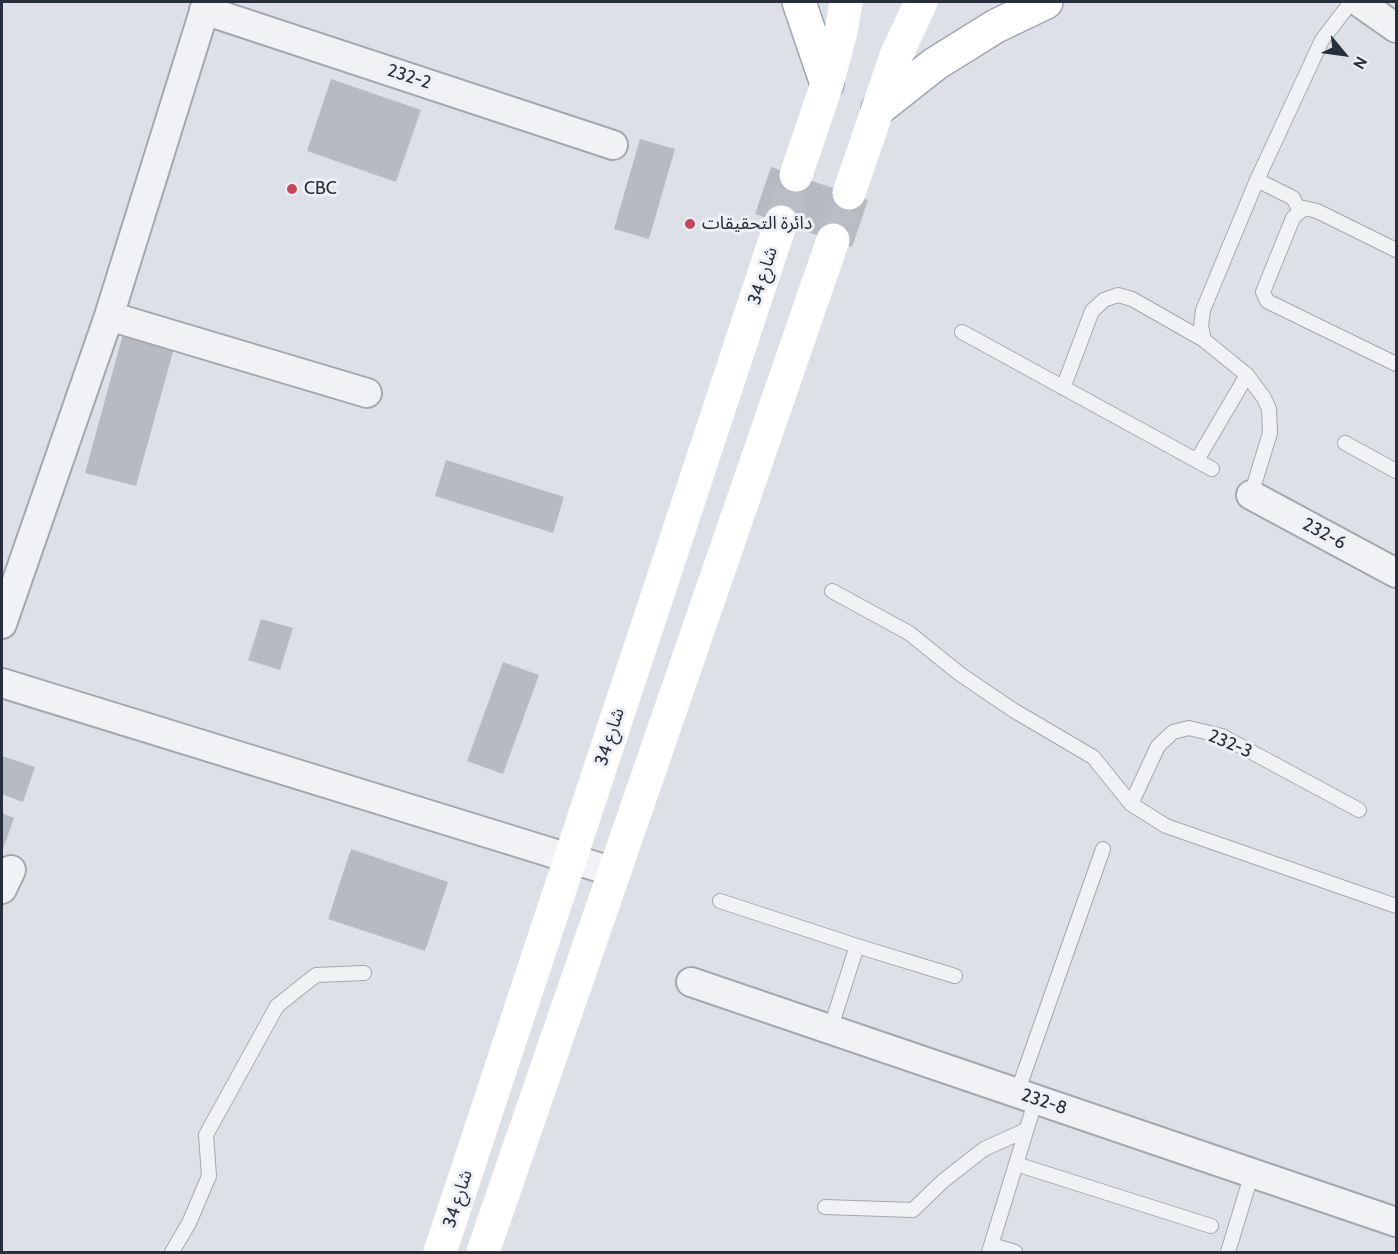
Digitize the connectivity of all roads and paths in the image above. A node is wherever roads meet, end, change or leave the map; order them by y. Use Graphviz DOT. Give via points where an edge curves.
graph roads {
  1 [pos="799,2"];
  2 [pos="846,2"];
  3 [pos="921,2"];
  4 [pos="1046,2"];
  5 [pos="1351,2"];
  6 [pos="1359,2"];
  7 [pos="206,6"];
  8 [pos="1396,28"];
  9 [pos="827,84"];
  10 [pos="878,109"];
  11 [pos="613,145"];
  12 [pos="796,175"];
  13 [pos="1257,180"];
  14 [pos="849,193"];
  15 [pos="1300,211"];
  16 [pos="781,222"];
  17 [pos="833,240"];
  18 [pos="1396,250"];
  19 [pos="109,316"];
  20 [pos="962,332"];
  21 [pos="1204,340"];
  22 [pos="1396,364"];
  23 [pos="1247,375"];
  24 [pos="1064,388"];
  25 [pos="367,393"];
  26 [pos="1345,443"];
  27 [pos="1197,460"];
  28 [pos="1212,468"];
  29 [pos="1396,471"];
  30 [pos="1251,495"];
  31 [pos="1396,573"];
  32 [pos="832,591"];
  33 [pos="2,624"];
  34 [pos="2,683"];
  35 [pos="1131,804"];
  36 [pos="1359,810"];
  37 [pos="1102,849"];
  38 [pos="570,858"];
  39 [pos="614,872"];
  40 [pos="720,901"];
  41 [pos="1396,906"];
  42 [pos="857,946"];
  43 [pos="364,974"];
  44 [pos="955,976"];
  45 [pos="691,982"];
  46 [pos="830,1030"];
  47 [pos="1027,1096"];
  48 [pos="1026,1130"];
  49 [pos="1016,1164"];
  50 [pos="1252,1173"];
  51 [pos="825,1207"];
  52 [pos="1396,1222"];
  53 [pos="1211,1226"];
  54 [pos="991,1249"];
  55 [pos="172,1252"];
  56 [pos="440,1252"];
  57 [pos="483,1252"];
  58 [pos="1015,1252"];
  59 [pos="1228,1252"];
  1 -- 9 [label="main road"];
  2 -- 9 [label="main road"];
  3 -- 10 [label="main road" via="896,56"];
  4 -- 10 [label="main road" via="996,26 935,64"];
  5 -- 13 [label="lane" via="1322,40"];
  6 -- 8 [label="street"];
  7 -- 11 [label="street, 232-2"];
  7 -- 19 [label="street"];
  9 -- 12 [label="main road"];
  10 -- 14 [label="main road"];
  13 -- 15 [label="lane" via="1293,198"];
  13 -- 21 [label="lane" via="1203,310"];
  15 -- 18 [label="lane" via="1311,208"];
  15 -- 22 [label="lane" via="1264,287 1264,297"];
  16 -- 38 [label="main road, شارع 34"];
  17 -- 39 [label="main road"];
  19 -- 25 [label="street"];
  19 -- 33 [label="street"];
  20 -- 24 [label="lane"];
  21 -- 23 [label="lane"];
  21 -- 24 [label="lane" via="1118,295 1104,300 1092,311"];
  23 -- 27 [label="lane"];
  23 -- 30 [label="lane" via="1264,398 1271,421"];
  24 -- 27 [label="lane"];
  26 -- 29 [label="lane"];
  27 -- 28 [label="lane"];
  30 -- 31 [label="street, 232-6"];
  32 -- 35 [label="lane" via="909,633 960,674 1093,757"];
  34 -- 38 [label="street"];
  35 -- 36 [label="lane, 232-3" via="1158,746 1173,732 1189,728 1222,736"];
  35 -- 41 [label="lane" via="1166,826"];
  37 -- 47 [label="lane"];
  38 -- 39 [label="street"];
  38 -- 56 [label="main road, شارع 34"];
  39 -- 57 [label="main road"];
  40 -- 42 [label="lane"];
  42 -- 44 [label="lane"];
  42 -- 46 [label="lane"];
  43 -- 55 [label="lane" via="316,975 277,1006 206,1135 209,1176"];
  45 -- 46 [label="street, 232-8"];
  46 -- 47 [label="street, 232-8"];
  47 -- 48 [label="lane"];
  47 -- 50 [label="street, 232-8"];
  48 -- 49 [label="lane"];
  48 -- 51 [label="lane" via="984,1149 913,1210"];
  49 -- 53 [label="lane"];
  49 -- 54 [label="lane"];
  50 -- 52 [label="street, 232-8"];
  50 -- 59 [label="lane"];
  54 -- 58 [label="lane"];
}
